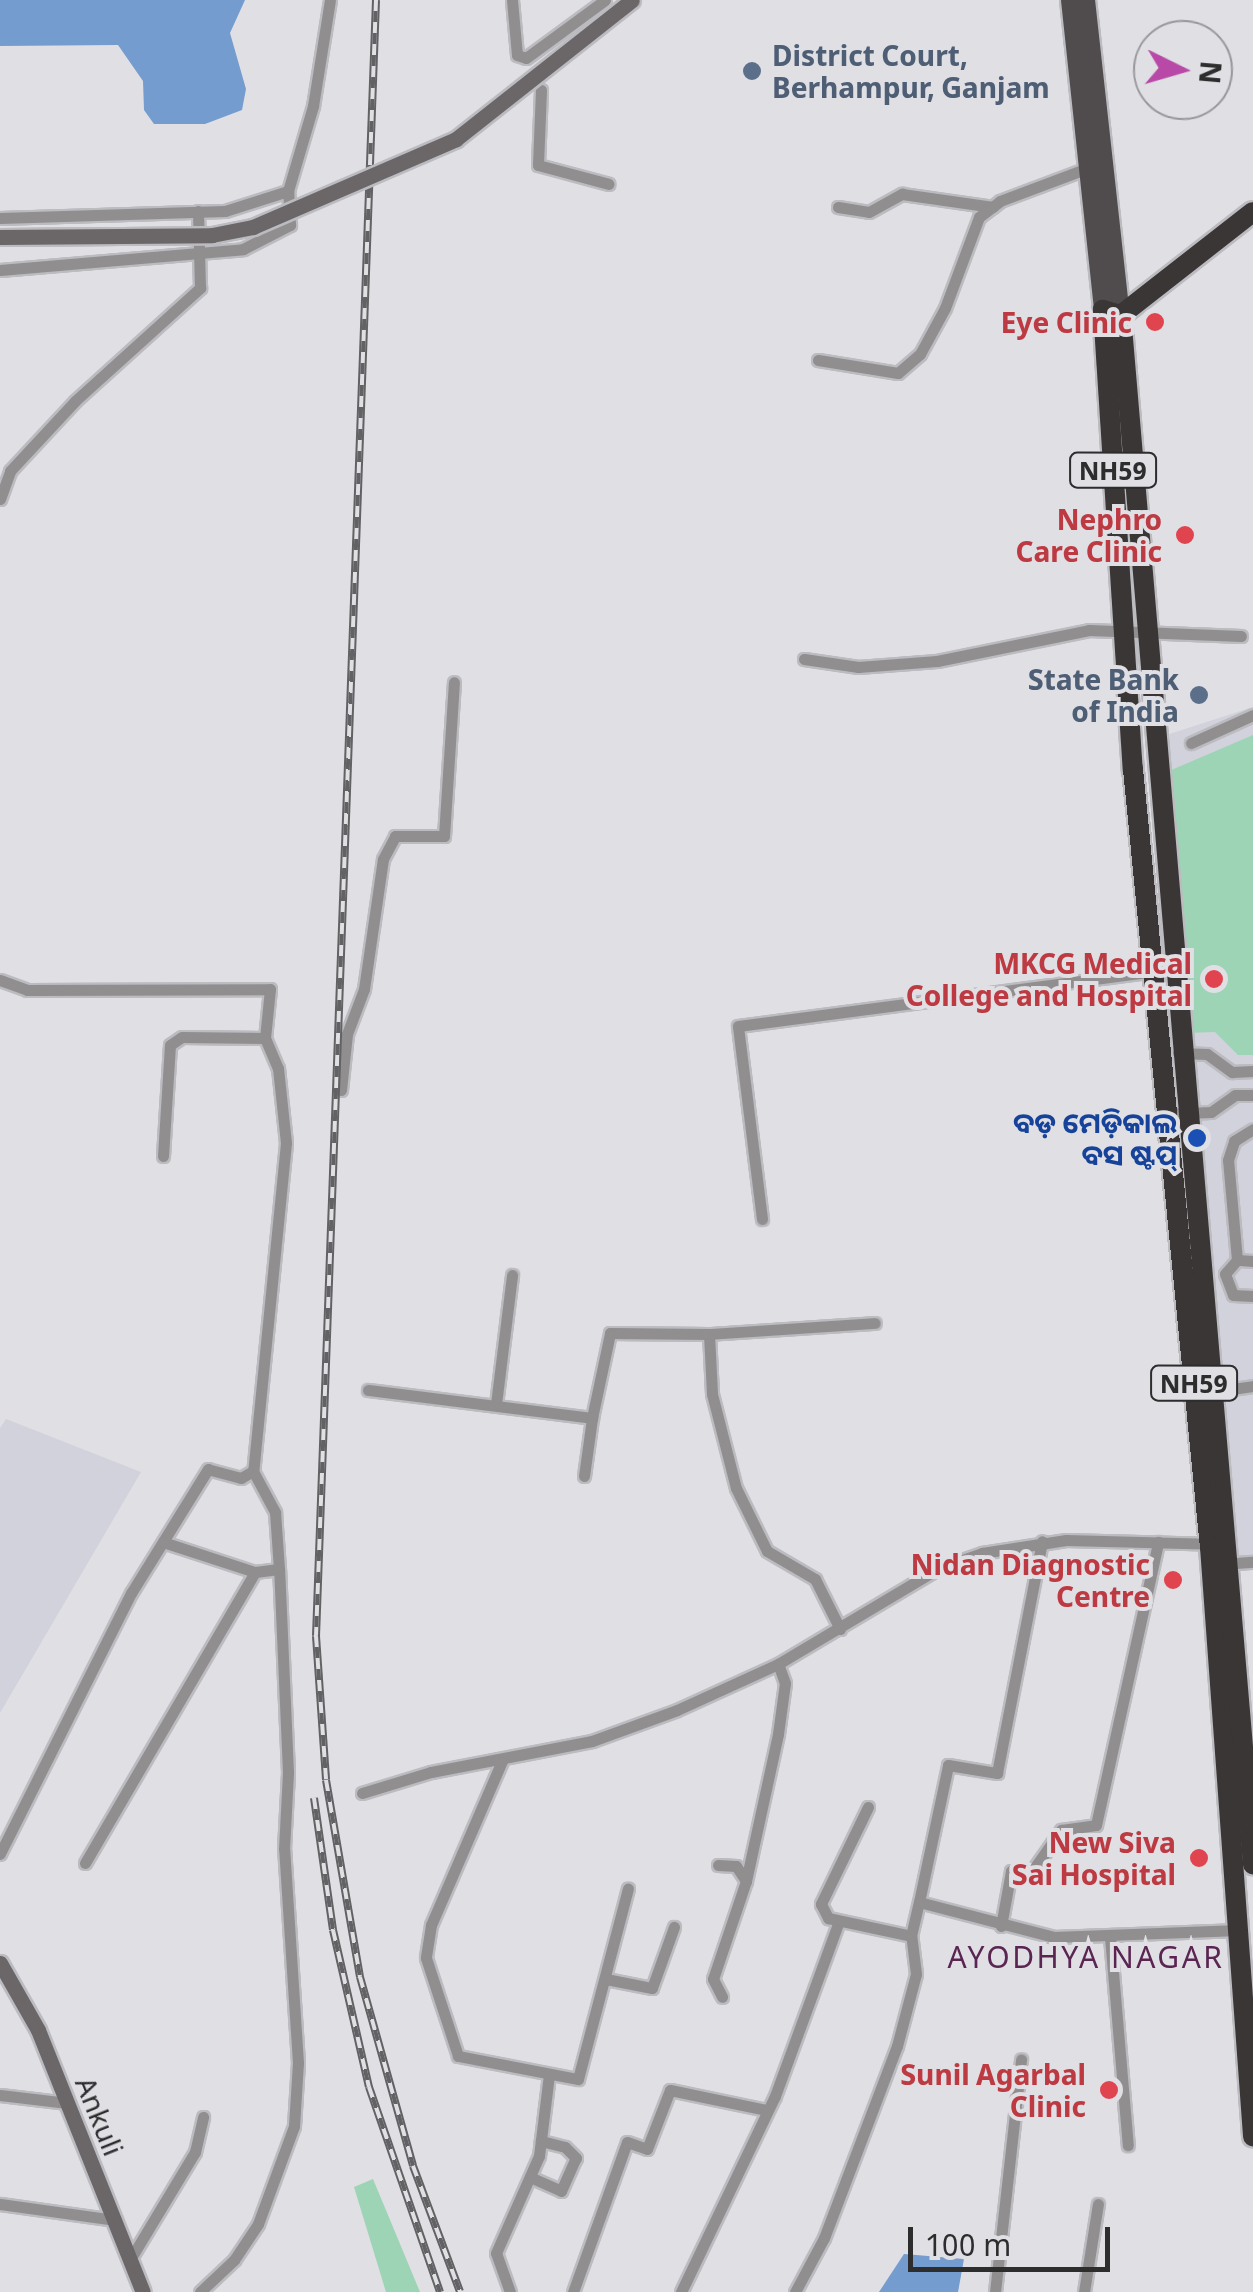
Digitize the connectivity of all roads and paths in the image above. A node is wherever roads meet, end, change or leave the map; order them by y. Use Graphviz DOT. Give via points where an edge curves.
graph roads {
  1 [pos="330,0"];
  2 [pos="512,0"];
  3 [pos="605,0"];
  4 [pos="632,0"];
  5 [pos="1070,0"];
  6 [pos="1086,0"];
  7 [pos="541,90"];
  8 [pos="1098,163"];
  9 [pos="609,184"];
  10 [pos="288,191"];
  11 [pos="838,207"];
  12 [pos="993,208"];
  13 [pos="198,211"];
  14 [pos="1253,212"];
  15 [pos="0,218"];
  16 [pos="0,237"];
  17 [pos="202,256"];
  18 [pos="0,270"];
  19 [pos="1112,312"];
  20 [pos="818,360"];
  21 [pos="0,498"];
  22 [pos="1123,631"];
  23 [pos="1147,631"];
  24 [pos="1240,636"];
  25 [pos="804,659"];
  26 [pos="454,682"];
  27 [pos="1253,715"];
  28 [pos="1191,743"];
  29 [pos="1156,759"];
  30 [pos="1133,770"];
  31 [pos="1149,972"];
  32 [pos="0,980"];
  33 [pos="265,1038"];
  34 [pos="1180,1053"];
  35 [pos="1156,1055"];
  36 [pos="1253,1071"];
  37 [pos="341,1090"];
  38 [pos="1253,1094"];
  39 [pos="1186,1113"];
  40 [pos="1163,1114"];
  41 [pos="1253,1128"];
  42 [pos="163,1156"];
  43 [pos="762,1219"];
  44 [pos="1237,1260"];
  45 [pos="1253,1261"];
  46 [pos="512,1275"];
  47 [pos="1253,1296"];
  48 [pos="875,1322"];
  49 [pos="709,1334"];
  50 [pos="1253,1386"];
  51 [pos="368,1390"];
  52 [pos="1212,1392"];
  53 [pos="496,1404"];
  54 [pos="592,1418"];
  55 [pos="253,1471"];
  56 [pos="584,1476"];
  57 [pos="162,1542"];
  58 [pos="1042,1542"];
  59 [pos="1158,1542"];
  60 [pos="1219,1553"];
  61 [pos="1253,1562"];
  62 [pos="280,1569"];
  63 [pos="255,1572"];
  64 [pos="840,1628"];
  65 [pos="778,1664"];
  66 [pos="1241,1747"];
  67 [pos="502,1761"];
  68 [pos="362,1793"];
  69 [pos="868,1807"];
  70 [pos="0,1854"];
  71 [pos="85,1863"];
  72 [pos="1253,1864"];
  73 [pos="718,1865"];
  74 [pos="746,1881"];
  75 [pos="628,1888"];
  76 [pos="919,1902"];
  77 [pos="839,1921"];
  78 [pos="1001,1926"];
  79 [pos="674,1927"];
  80 [pos="1239,1930"];
  81 [pos="911,1936"];
  82 [pos="1110,1938"];
  83 [pos="0,1963"];
  84 [pos="606,1978"];
  85 [pos="722,1997"];
  86 [pos="1022,2059"];
  87 [pos="549,2075"];
  88 [pos="0,2095"];
  89 [pos="68,2102"];
  90 [pos="768,2110"];
  91 [pos="202,2117"];
  92 [pos="1253,2136"];
  93 [pos="541,2142"];
  94 [pos="1128,2145"];
  95 [pos="530,2177"];
  96 [pos="0,2204"];
  97 [pos="1098,2204"];
  98 [pos="116,2220"];
  99 [pos="131,2258"];
  100 [pos="143,2292"];
  101 [pos="200,2292"];
  102 [pos="510,2292"];
  103 [pos="573,2292"];
  104 [pos="681,2292"];
  105 [pos="795,2292"];
  106 [pos="995,2292"];
  107 [pos="1084,2292"];
  1 -- 10 [label="street" via="314,106"];
  2 -- 3 [label="street" via="517,55 526,58"];
  4 -- 16 [label="main road, bridge" via="456,139 253,227 212,235"];
  5 -- 8 [label="main road"];
  6 -- 8 [label="main road"];
  7 -- 9 [label="street" via="538,165"];
  8 -- 12 [label="street"];
  8 -- 19 [label="main road"];
  10 -- 13 [label="street" via="226,211"];
  10 -- 17 [label="street" via="290,225 243,250"];
  11 -- 12 [label="street" via="869,212 902,194"];
  12 -- 20 [label="street" via="979,217 920,354 898,373"];
  13 -- 15 [label="street"];
  13 -- 17 [label="street"];
  14 -- 19 [label="highway"];
  17 -- 18 [label="street"];
  17 -- 21 [label="street" via="200,288 75,400 10,471"];
  19 -- 22 [label="highway, NH59"];
  19 -- 23 [label="highway, NH59"];
  22 -- 23 [label="street"];
  22 -- 25 [label="street" via="1089,630 889,666"];
  22 -- 30 [label="highway, NH59"];
  23 -- 24 [label="street"];
  23 -- 29 [label="highway"];
  26 -- 37 [label="street" via="444,836 395,836 383,859 364,989 346,1034"];
  27 -- 28 [label="street"];
  29 -- 30 [label="street"];
  29 -- 34 [label="highway"];
  30 -- 31 [label="highway, NH59"];
  31 -- 35 [label="highway, NH59"];
  31 -- 43 [label="street" via="738,1026"];
  32 -- 33 [label="street" via="28,990 270,989"];
  33 -- 42 [label="street" via="182,1036 170,1045"];
  33 -- 55 [label="street" via="278,1068 286,1143"];
  34 -- 35 [label="street"];
  34 -- 36 [label="street" via="1207,1054 1232,1072"];
  34 -- 39 [label="highway"];
  35 -- 40 [label="highway, NH59"];
  38 -- 39 [label="street" via="1235,1095 1211,1112"];
  39 -- 40 [label="street"];
  39 -- 52 [label="highway"];
  40 -- 60 [label="highway, NH59"];
  41 -- 44 [label="street" via="1234,1141 1228,1160"];
  44 -- 45 [label="street"];
  44 -- 47 [label="street" via="1225,1284 1238,1298"];
  46 -- 53 [label="street"];
  48 -- 49 [label="street"];
  49 -- 54 [label="street" via="610,1333"];
  49 -- 64 [label="street" via="719,1432 736,1488 768,1551 815,1579"];
  50 -- 52 [label="street"];
  51 -- 53 [label="street"];
  52 -- 60 [label="highway"];
  53 -- 54 [label="street"];
  54 -- 56 [label="street"];
  55 -- 57 [label="street" via="240,1478 208,1469"];
  55 -- 62 [label="street" via="275,1512"];
  57 -- 63 [label="street"];
  57 -- 70 [label="street"];
  58 -- 59 [label="street"];
  58 -- 64 [label="street" via="939,1568"];
  58 -- 76 [label="street" via="997,1773 948,1765"];
  59 -- 60 [label="street"];
  59 -- 78 [label="street" via="1096,1825 1061,1830 1033,1870 1010,1871"];
  60 -- 61 [label="street"];
  60 -- 66 [label="highway, NH59"];
  62 -- 63 [label="street"];
  62 -- 101 [label="street" via="288,1772 284,1849 298,2063 294,2126 258,2224 234,2260"];
  63 -- 71 [label="street"];
  64 -- 65 [label="street"];
  65 -- 67 [label="street" via="592,1741"];
  65 -- 74 [label="street" via="784,1683 778,1734"];
  66 -- 72 [label="highway"];
  66 -- 80 [label="highway, NH59"];
  67 -- 68 [label="street" via="430,1772"];
  67 -- 87 [label="street" via="431,1925 426,1958 458,2056"];
  69 -- 77 [label="street" via="821,1904 828,1918"];
  73 -- 74 [label="street" via="736,1866"];
  74 -- 85 [label="street" via="713,1979"];
  75 -- 84 [label="street"];
  76 -- 78 [label="street"];
  76 -- 81 [label="street"];
  77 -- 81 [label="street"];
  77 -- 90 [label="street"];
  78 -- 82 [label="street" via="1054,1938"];
  79 -- 84 [label="street" via="652,1988"];
  80 -- 82 [label="street"];
  80 -- 92 [label="highway, NH59"];
  81 -- 105 [label="street" via="916,1974 898,2046 824,2238"];
  82 -- 94 [label="street"];
  83 -- 89 [label="main road, Ankuli"];
  84 -- 87 [label="street" via="578,2079"];
  86 -- 106 [label="street"];
  87 -- 93 [label="street"];
  88 -- 89 [label="street"];
  89 -- 98 [label="main road, Ankuli"];
  90 -- 103 [label="street" via="670,2090 647,2149 628,2142"];
  90 -- 104 [label="street"];
  91 -- 99 [label="street" via="194,2152"];
  93 -- 95 [label="street"];
  93 -- 95 [label="street" via="576,2158 561,2191"];
  95 -- 102 [label="street" via="496,2253"];
  96 -- 98 [label="street"];
  97 -- 107 [label="street"];
  98 -- 99 [label="main road, Ankuli"];
  99 -- 100 [label="main road, Ankuli"];
}
